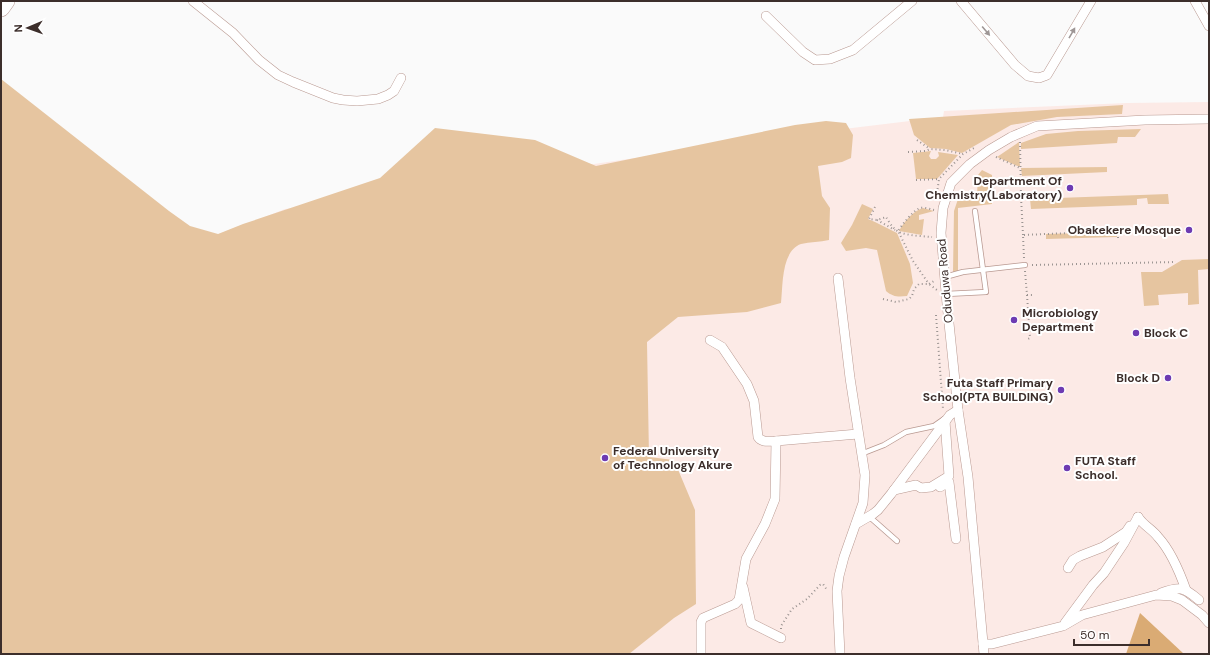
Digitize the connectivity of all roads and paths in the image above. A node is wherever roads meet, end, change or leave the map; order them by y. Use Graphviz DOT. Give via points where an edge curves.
graph roads {
  1 [pos="6,1"];
  2 [pos="193,1"];
  3 [pos="912,1"];
  4 [pos="961,1"];
  5 [pos="1091,1"];
  6 [pos="1195,1"];
  7 [pos="1,8"];
  8 [pos="766,16"];
  9 [pos="1209,26"];
  10 [pos="401,78"];
  11 [pos="1209,119"];
  12 [pos="917,140"];
  13 [pos="1014,145"];
  14 [pos="930,149"];
  15 [pos="908,152"];
  16 [pos="1002,153"];
  17 [pos="1020,168"];
  18 [pos="939,179"];
  19 [pos="916,180"];
  20 [pos="951,183"];
  21 [pos="875,208"];
  22 [pos="935,210"];
  23 [pos="975,211"];
  24 [pos="877,220"];
  25 [pos="898,231"];
  26 [pos="1023,235"];
  27 [pos="933,237"];
  28 [pos="1118,238"];
  29 [pos="1176,262"];
  30 [pos="1025,265"];
  31 [pos="982,270"];
  32 [pos="838,278"];
  33 [pos="941,278"];
  34 [pos="930,284"];
  35 [pos="943,292"];
  36 [pos="1027,295"];
  37 [pos="1032,295"];
  38 [pos="883,299"];
  39 [pos="936,315"];
  40 [pos="1028,338"];
  41 [pos="710,340"];
  42 [pos="958,410"];
  43 [pos="948,418"];
  44 [pos="934,426"];
  45 [pos="858,434"];
  46 [pos="776,442"];
  47 [pos="861,454"];
  48 [pos="931,487"];
  49 [pos="894,490"];
  50 [pos="1138,517"];
  51 [pos="859,522"];
  52 [pos="956,540"];
  53 [pos="897,541"];
  54 [pos="1068,568"];
  55 [pos="742,580"];
  56 [pos="1186,590"];
  57 [pos="828,591"];
  58 [pos="1156,595"];
  59 [pos="1199,600"];
  60 [pos="1209,622"];
  61 [pos="1063,626"];
  62 [pos="781,638"];
  63 [pos="983,644"];
  64 [pos="701,654"];
  65 [pos="840,654"];
  66 [pos="984,654"];
  1 -- 7 [label="highway"];
  2 -- 10 [label="street" via="278,74 333,98 357,101 378,99 394,91"];
  3 -- 8 [label="street" via="853,50 830,59 816,60 803,52"];
  4 -- 5 [label="street, one-way" via="1016,65 1028,76 1038,78 1047,75"];
  6 -- 9 [label="street"];
  11 -- 20 [label="street, Oduduwa Road" via="1037,126 1011,137 990,150 970,164"];
  12 -- 14 [label="path"];
  13 -- 17 [label="path" via="1020,141"];
  14 -- 15 [label="path"];
  14 -- 18 [label="path" via="963,154"];
  16 -- 17 [label="path" via="996,157"];
  17 -- 26 [label="path"];
  18 -- 19 [label="path"];
  18 -- 20 [label="path"];
  20 -- 33 [label="street, Oduduwa Road" via="943,208"];
  21 -- 24 [label="path" via="869,219"];
  22 -- 25 [label="path" via="918,209"];
  23 -- 31 [label="lane"];
  24 -- 25 [label="path"];
  24 -- 25 [label="path" via="886,217"];
  25 -- 27 [label="path"];
  25 -- 34 [label="path" via="913,262"];
  26 -- 28 [label="path" via="1118,230"];
  26 -- 30 [label="path"];
  29 -- 30 [label="path"];
  30 -- 31 [label="lane"];
  30 -- 36 [label="path"];
  31 -- 33 [label="lane"];
  31 -- 35 [label="lane" via="986,292"];
  32 -- 45 [label="street"];
  33 -- 34 [label="path"];
  33 -- 35 [label="street, Oduduwa Road"];
  34 -- 35 [label="path"];
  34 -- 38 [label="path" via="919,284 909,299 896,302"];
  35 -- 42 [label="street, Oduduwa Road"];
  36 -- 37 [label="path"];
  36 -- 40 [label="path"];
  39 -- 44 [label="path" via="943,409"];
  41 -- 46 [label="street" via="722,346 747,384 754,401 758,437 760,440"];
  42 -- 43 [label="street"];
  42 -- 63 [label="street, Oduduwa Road" via="968,478"];
  43 -- 44 [label="lane"];
  43 -- 48 [label="street" via="949,476"];
  43 -- 49 [label="street"];
  44 -- 47 [label="lane" via="906,432 884,445"];
  45 -- 46 [label="street"];
  45 -- 47 [label="street"];
  46 -- 55 [label="street" via="776,500 746,559"];
  47 -- 51 [label="street" via="865,475"];
  48 -- 49 [label="street" via="921,488 916,485"];
  48 -- 52 [label="street" via="939,487 949,482"];
  49 -- 51 [label="street" via="878,510"];
  50 -- 54 [label="street" via="1126,532 1104,547 1080,556"];
  50 -- 56 [label="street" via="1166,546"];
  50 -- 61 [label="street" via="1104,573"];
  51 -- 53 [label="lane" via="872,519"];
  51 -- 65 [label="street" via="839,576 837,591"];
  55 -- 62 [label="street" via="751,623"];
  55 -- 64 [label="street" via="740,595 735,604 703,618"];
  56 -- 58 [label="street" via="1174,589"];
  56 -- 59 [label="street"];
  57 -- 62 [label="path" via="824,584 820,585 807,599 792,609 781,626"];
  58 -- 60 [label="street" via="1172,596 1182,600"];
  58 -- 61 [label="street" via="1082,616"];
  61 -- 63 [label="street"];
  63 -- 66 [label="street, Oduduwa Road"];
}
